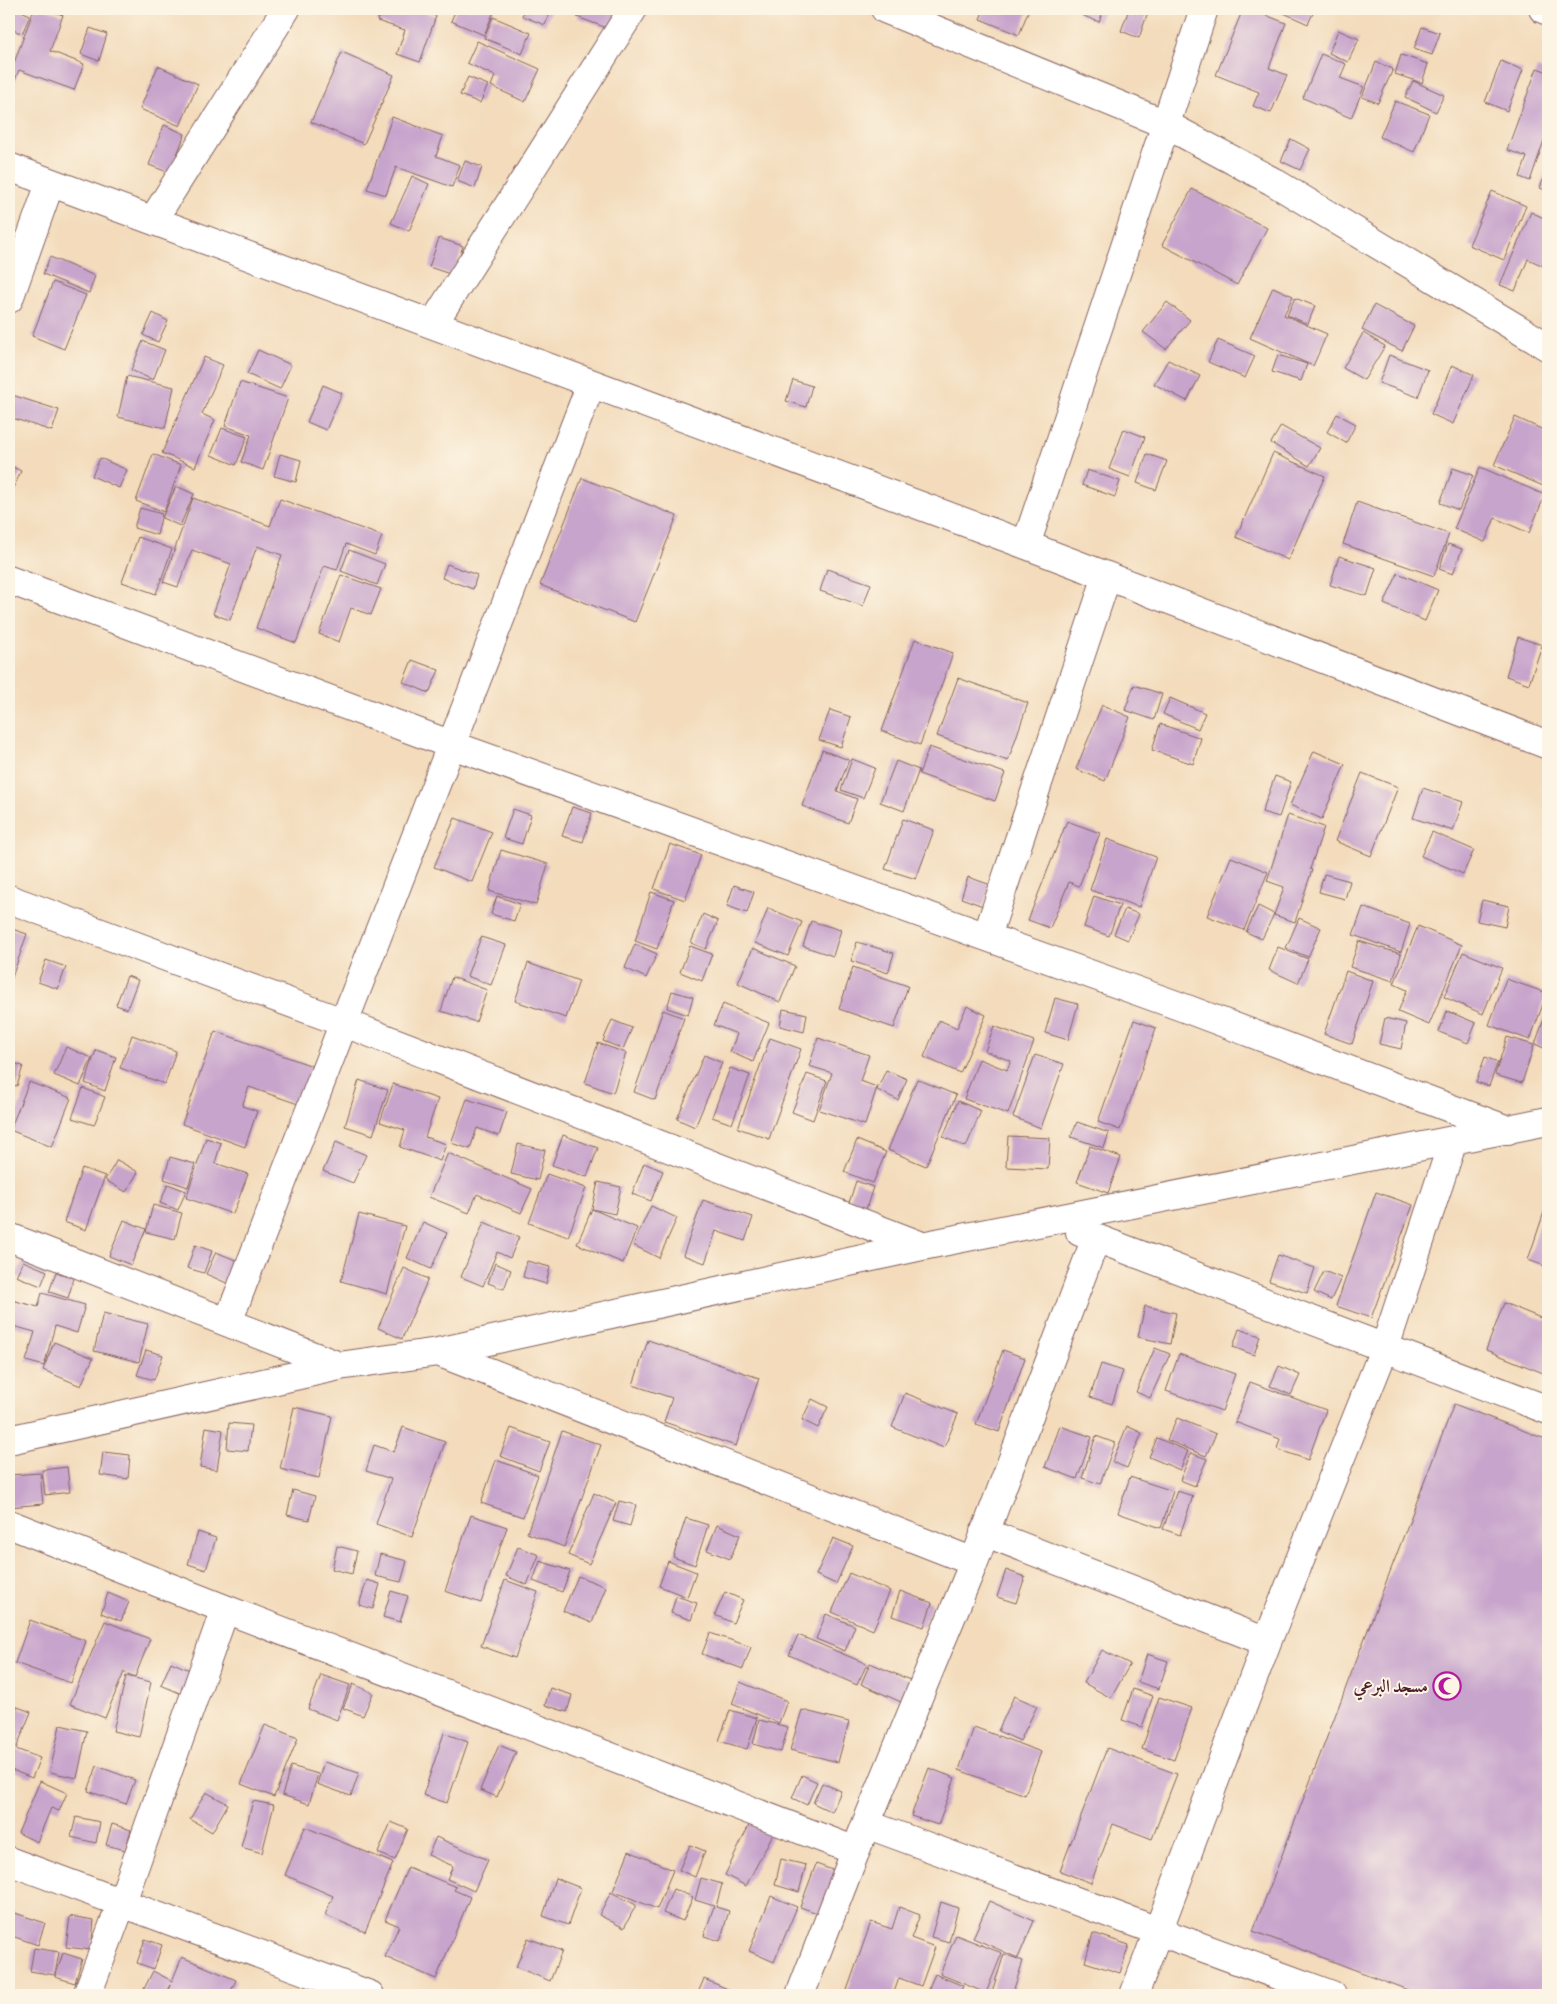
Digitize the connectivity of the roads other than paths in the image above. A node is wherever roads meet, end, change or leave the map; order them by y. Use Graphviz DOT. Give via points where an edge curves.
graph roads {
  1 [pos="286,9"];
  2 [pos="633,9"];
  3 [pos="885,9"];
  4 [pos="1204,9"];
  5 [pos="1543,9"];
  6 [pos="1548,11"];
  7 [pos="1165,124"];
  8 [pos="9,167"];
  9 [pos="50,183"];
  10 [pos="153,220"];
  11 [pos="9,299"];
  12 [pos="433,324"];
  13 [pos="1548,347"];
  14 [pos="591,384"];
  15 [pos="1026,545"];
  16 [pos="1107,576"];
  17 [pos="9,580"];
  18 [pos="452,745"];
  19 [pos="1548,745"];
  20 [pos="9,899"];
  21 [pos="987,936"];
  22 [pos="345,1023"];
  23 [pos="1548,1121"];
  24 [pos="1508,1130"];
  25 [pos="1453,1141"];
  26 [pos="1054,1222"];
  27 [pos="9,1237"];
  28 [pos="1096,1238"];
  29 [pos="922,1246"];
  30 [pos="228,1322"];
  31 [pos="1385,1347"];
  32 [pos="438,1352"];
  33 [pos="339,1366"];
  34 [pos="1548,1410"];
  35 [pos="9,1440"];
  36 [pos="9,1524"];
  37 [pos="984,1532"];
  38 [pos="974,1562"];
  39 [pos="225,1609"];
  40 [pos="1267,1642"];
  41 [pos="866,1824"];
  42 [pos="856,1851"];
  43 [pos="9,1861"];
  44 [pos="122,1902"];
  45 [pos="1160,1932"];
  46 [pos="87,1995"];
  47 [pos="370,1995"];
  48 [pos="800,1995"];
  49 [pos="1134,1995"];
  50 [pos="1332,1995"];
  1 -- 10 [label="street"];
  2 -- 12 [label="street"];
  3 -- 7 [label="street"];
  4 -- 7 [label="street"];
  5 -- 6 [label="street"];
  7 -- 13 [label="street" via="1272,181"];
  7 -- 15 [label="street"];
  8 -- 9 [label="street"];
  9 -- 10 [label="street"];
  9 -- 11 [label="street"];
  10 -- 12 [label="street"];
  12 -- 14 [label="street"];
  14 -- 15 [label="street"];
  14 -- 18 [label="street"];
  15 -- 16 [label="street"];
  16 -- 19 [label="street"];
  16 -- 21 [label="street"];
  17 -- 18 [label="street"];
  18 -- 21 [label="street"];
  18 -- 22 [label="street"];
  20 -- 22 [label="street"];
  21 -- 24 [label="street"];
  22 -- 29 [label="street"];
  22 -- 30 [label="street"];
  23 -- 24 [label="street"];
  24 -- 25 [label="street"];
  25 -- 26 [label="street"];
  25 -- 31 [label="street"];
  26 -- 28 [label="street"];
  26 -- 29 [label="street"];
  27 -- 30 [label="street"];
  28 -- 31 [label="street"];
  28 -- 37 [label="street"];
  29 -- 32 [label="street"];
  30 -- 33 [label="street"];
  31 -- 34 [label="street"];
  31 -- 40 [label="street"];
  32 -- 33 [label="street"];
  32 -- 38 [label="street"];
  33 -- 35 [label="street"];
  36 -- 39 [label="street"];
  37 -- 38 [label="street"];
  37 -- 40 [label="street"];
  38 -- 41 [label="street"];
  39 -- 42 [label="street"];
  39 -- 44 [label="street"];
  40 -- 45 [label="street"];
  41 -- 42 [label="street"];
  41 -- 45 [label="street"];
  42 -- 48 [label="street"];
  43 -- 44 [label="street"];
  44 -- 46 [label="street"];
  44 -- 47 [label="street"];
  45 -- 49 [label="street"];
  45 -- 50 [label="street"];
}
